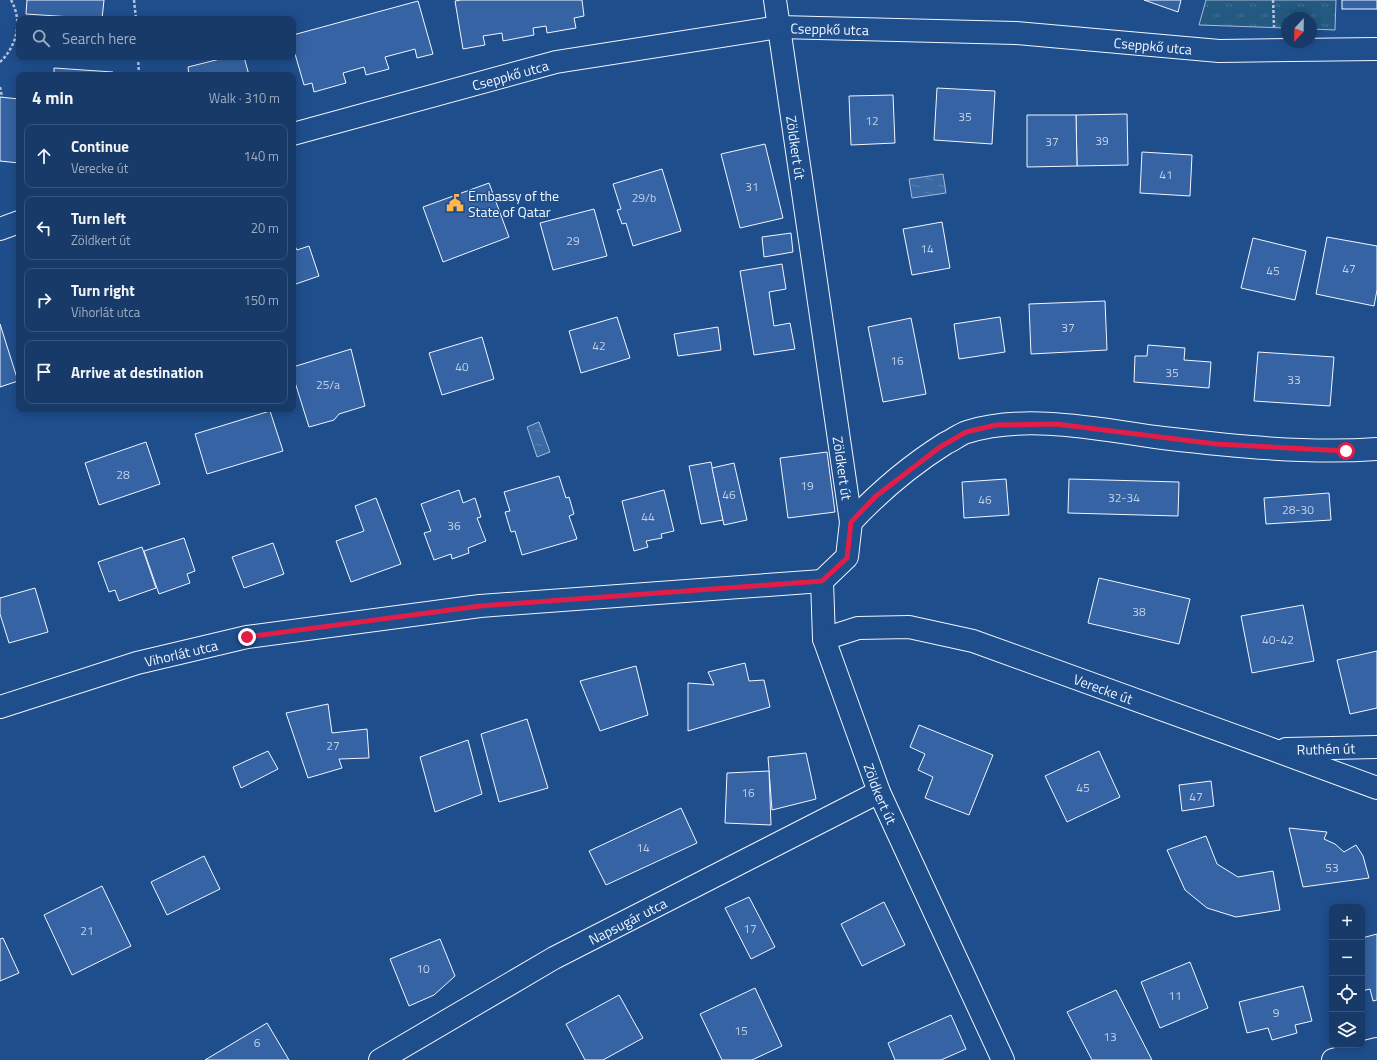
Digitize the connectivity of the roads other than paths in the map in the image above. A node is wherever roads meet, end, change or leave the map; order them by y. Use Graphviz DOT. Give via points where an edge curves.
graph roads {
  1 [pos="775,0"];
  2 [pos="779,27"];
  3 [pos="1377,49"];
  4 [pos="296,133"];
  5 [pos="16,223"];
  6 [pos="0,229"];
  7 [pos="1377,449"];
  8 [pos="851,522"];
  9 [pos="822,581"];
  10 [pos="824,639"];
  11 [pos="0,707"];
  12 [pos="1377,747"];
  13 [pos="1274,750"];
  14 [pos="1377,788"];
  15 [pos="879,792"];
  16 [pos="1377,1049"];
  17 [pos="380,1060"];
  18 [pos="1003,1060"];
  19 [pos="1333,1060"];
  1 -- 2 [label="street, Zöldkert út"];
  2 -- 3 [label="street, Cseppkő utca" via="1016,33 1205,50"];
  2 -- 4 [label="street, Cseppkő utca" via="556,62"];
  2 -- 8 [label="street, Zöldkert út"];
  5 -- 6 [label="street"];
  7 -- 8 [label="street" via="1346,451 1223,445 1056,424 996,425 966,432 940,447 876,496"];
  8 -- 9 [label="street, Zöldkert út" via="847,558"];
  9 -- 10 [label="street, Zöldkert út"];
  9 -- 11 [label="street, Vihorlát utca" via="480,606 247,637 137,664"];
  10 -- 13 [label="street, Verecke út" via="858,628 909,627 973,642"];
  10 -- 15 [label="street, Zöldkert út"];
  12 -- 13 [label="street, Ruthén út"];
  13 -- 14 [label="street, Verecke út"];
  15 -- 17 [label="street, Napsugár utca" via="554,958"];
  15 -- 18 [label="street, Zöldkert út"];
  16 -- 19 [label="street"];
}
